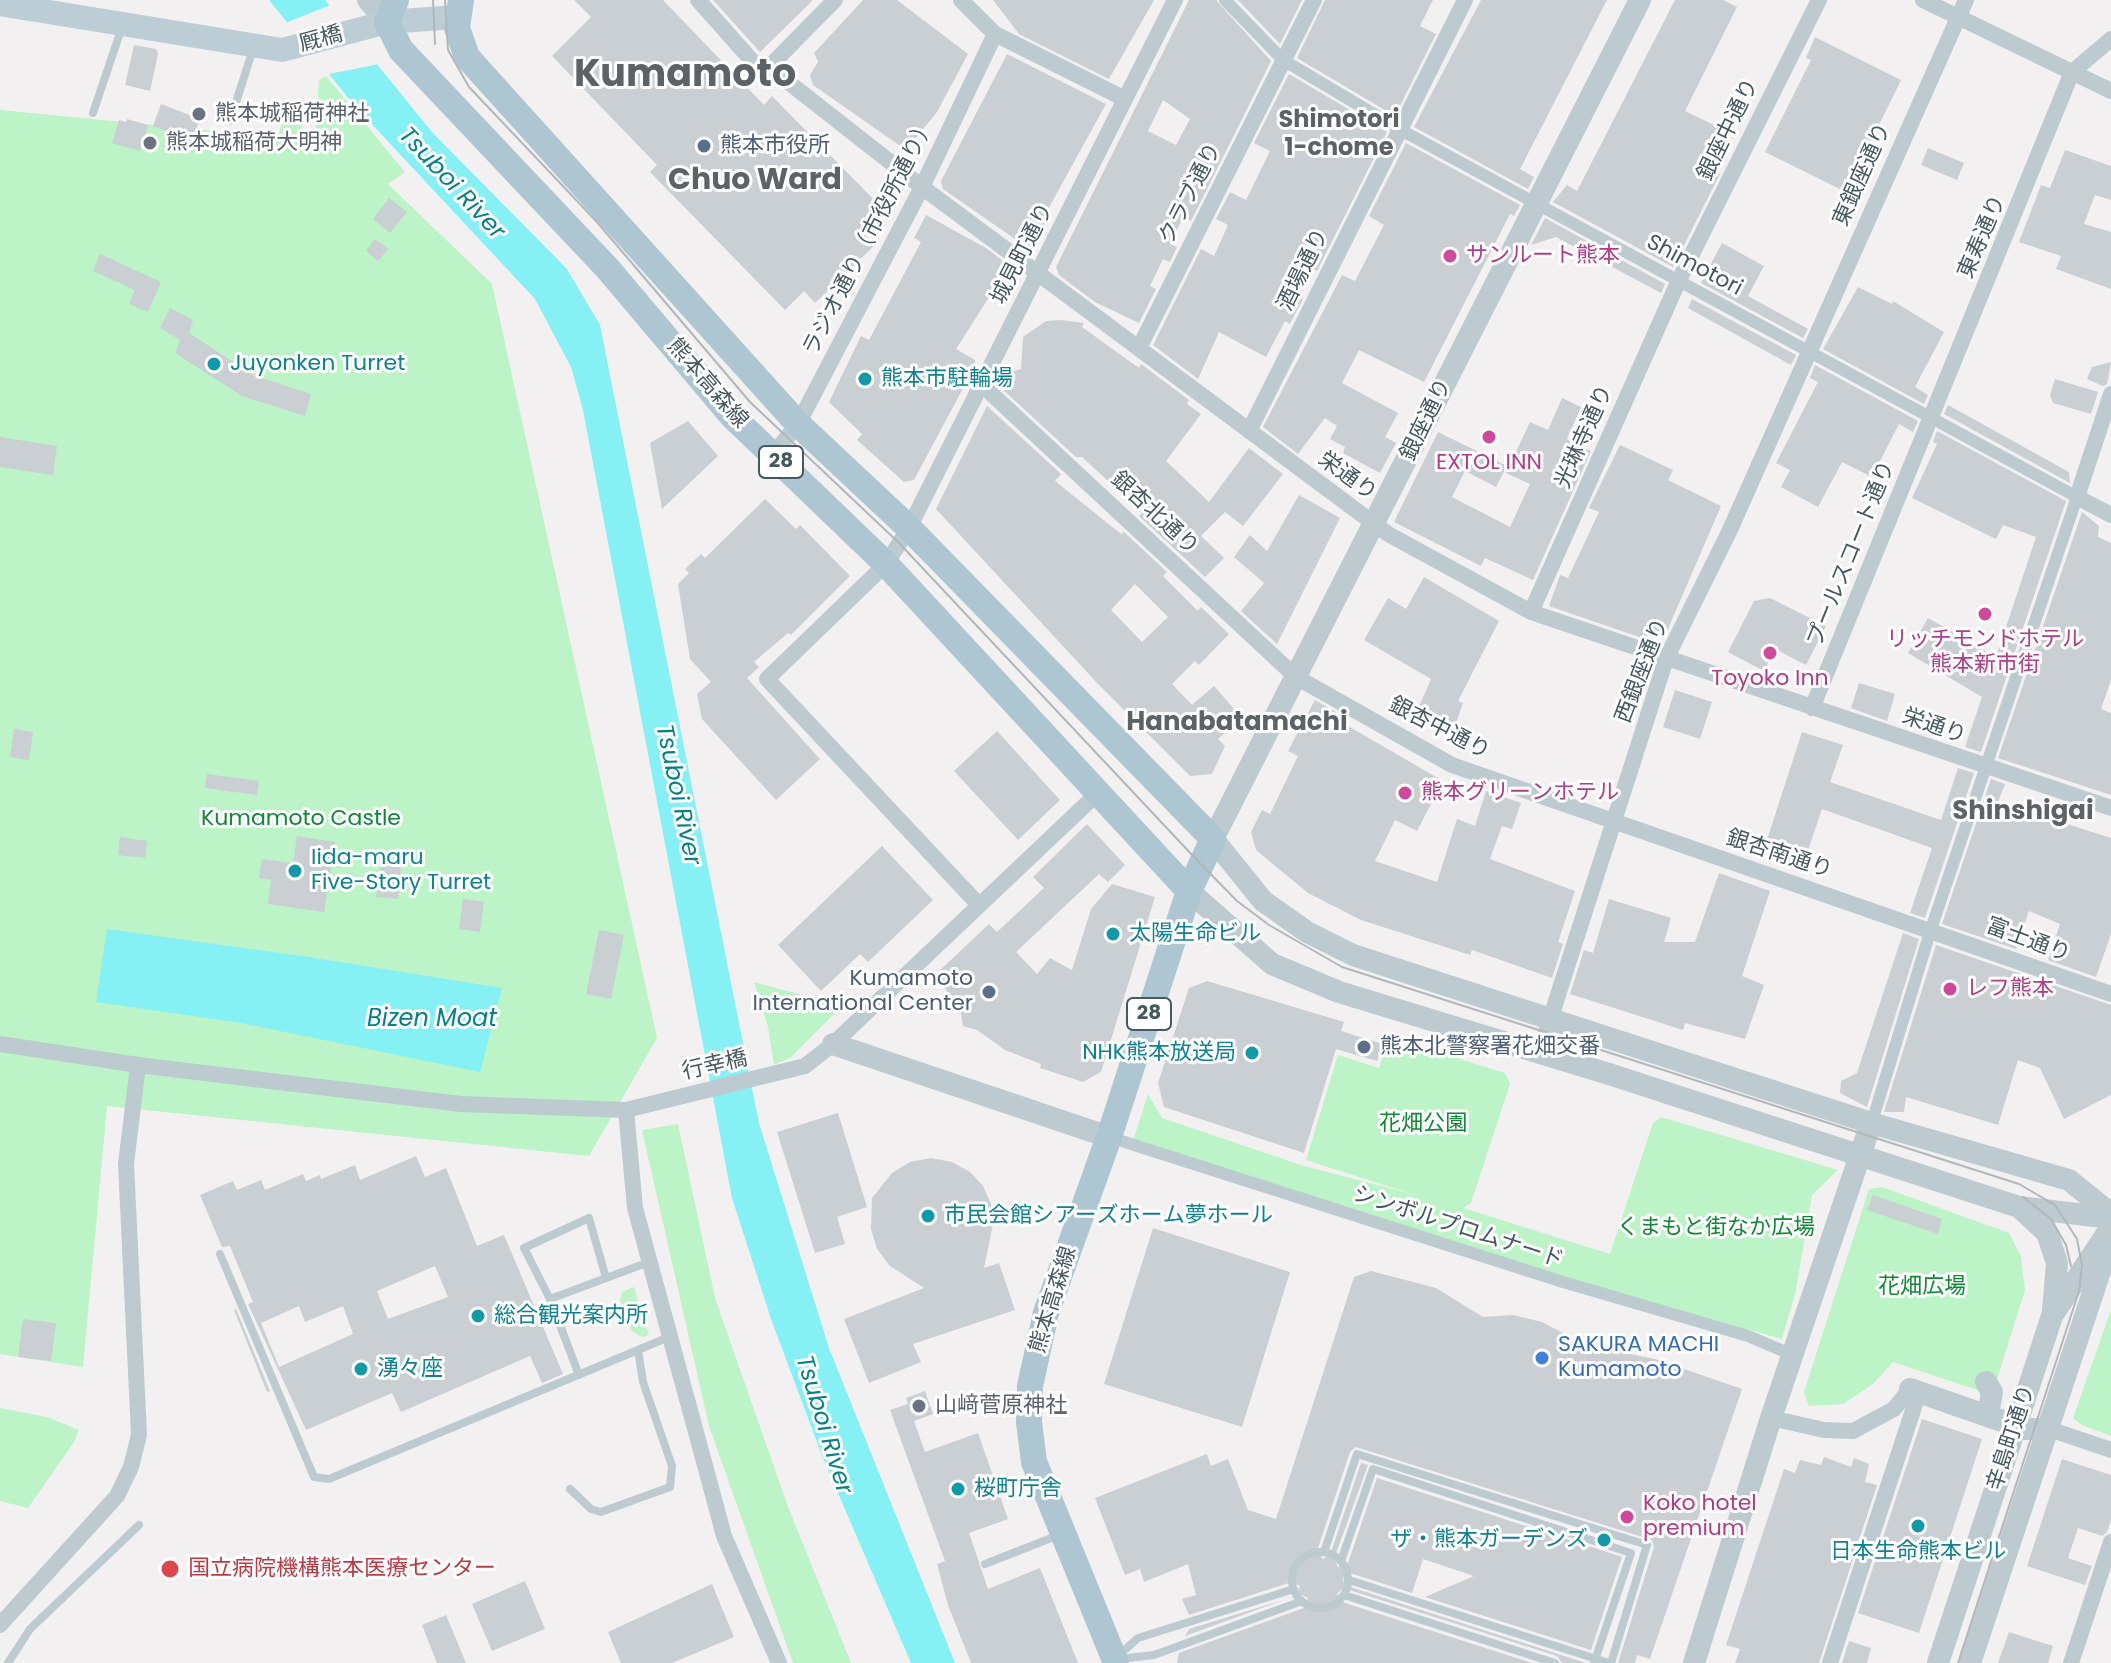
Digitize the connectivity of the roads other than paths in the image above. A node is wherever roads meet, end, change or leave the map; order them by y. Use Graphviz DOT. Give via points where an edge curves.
graph roads {
  1 [pos="368,0"];
  2 [pos="698,0"];
  3 [pos="835,0"];
  4 [pos="961,0"];
  5 [pos="1175,0"];
  6 [pos="1225,0"];
  7 [pos="1314,0"];
  8 [pos="1465,0"];
  9 [pos="1640,0"];
  10 [pos="1819,0"];
  11 [pos="1923,0"];
  12 [pos="1966,0"];
  13 [pos="0,4"];
  14 [pos="459,8"];
  15 [pos="392,11"];
  16 [pos="1957,18"];
  17 [pos="122,24"];
  18 [pos="995,34"];
  19 [pos="2111,39"];
  20 [pos="254,46"];
  21 [pos="1283,60"];
  22 [pos="769,67"];
  23 [pos="2072,72"];
  24 [pos="2111,91"];
  25 [pos="1125,99"];
  26 [pos="93,113"];
  27 [pos="230,121"];
  28 [pos="1399,129"];
  29 [pos="922,187"];
  30 [pos="1534,204"];
  31 [pos="1038,273"];
  32 [pos="1679,280"];
  33 [pos="1139,348"];
  34 [pos="1808,351"];
  35 [pos="982,385"];
  36 [pos="2111,394"];
  37 [pos="1932,418"];
  38 [pos="798,424"];
  39 [pos="1249,431"];
  40 [pos="773,454"];
  41 [pos="2077,497"];
  42 [pos="2111,515"];
  43 [pos="1375,524"];
  44 [pos="909,528"];
  45 [pos="886,564"];
  46 [pos="1531,612"];
  47 [pos="1666,659"];
  48 [pos="1296,677"];
  49 [pos="1812,708"];
  50 [pos="1984,768"];
  51 [pos="1100,791"];
  52 [pos="2111,808"];
  53 [pos="1613,823"];
  54 [pos="1213,839"];
  55 [pos="1189,891"];
  56 [pos="979,905"];
  57 [pos="1931,929"];
  58 [pos="2111,994"];
  59 [pos="1551,1019"];
  60 [pos="0,1044"];
  61 [pos="833,1044"];
  62 [pos="1539,1054"];
  63 [pos="138,1065"];
  64 [pos="626,1110"];
  65 [pos="1873,1118"];
  66 [pos="1109,1137"];
  67 [pos="1861,1156"];
  68 [pos="2019,1207"];
  69 [pos="2111,1216"];
  70 [pos="2111,1227"];
  71 [pos="2111,1237"];
  72 [pos="220,1254"];
  73 [pos="649,1262"];
  74 [pos="606,1278"];
  75 [pos="550,1299"];
  76 [pos="2052,1316"];
  77 [pos="669,1337"];
  78 [pos="638,1350"];
  79 [pos="1795,1356"];
  80 [pos="579,1375"];
  81 [pos="1986,1382"];
  82 [pos="1915,1391"];
  83 [pos="1988,1415"];
  84 [pos="1771,1418"];
  85 [pos="2016,1425"];
  86 [pos="2049,1429"];
  87 [pos="2111,1450"];
  88 [pos="570,1489"];
  89 [pos="139,1525"];
  90 [pos="1062,1534"];
  91 [pos="2111,1542"];
  92 [pos="1324,1552"];
  93 [pos="1341,1561"];
  94 [pos="985,1564"];
  95 [pos="1349,1580"];
  96 [pos="1294,1589"];
  97 [pos="1344,1595"];
  98 [pos="1302,1601"];
  99 [pos="0,1625"];
  100 [pos="1595,1661"];
  101 [pos="1971,1661"];
  102 [pos="1113,1662"];
  103 [pos="8,1663"];
  104 [pos="779,1663"];
  105 [pos="1555,1663"];
  106 [pos="1610,1663"];
  107 [pos="1694,1663"];
  108 [pos="1830,1663"];
  109 [pos="1938,1663"];
  110 [pos="2071,1663"];
  1 -- 15 [label="street"];
  2 -- 22 [label="street, 栄通り" via="754,63"];
  3 -- 22 [label="street"];
  4 -- 18 [label="street"];
  5 -- 25 [label="street, 城見町通り"];
  6 -- 21 [label="street, Shimotori"];
  7 -- 21 [label="street, クラブ通り"];
  8 -- 28 [label="street, 酒場通り"];
  9 -- 30 [label="street, 銀座通り"];
  10 -- 32 [label="street, 銀座中通り"];
  11 -- 16 [label="street"];
  12 -- 16 [label="street, 東銀座通り"];
  13 -- 17 [label="main road"];
  14 -- 15 [label="main road, 厩橋"];
  14 -- 38 [label="main road, 熊本高森線 / 28" via="459,39 467,57"];
  15 -- 20 [label="main road, 厩橋" via="361,30 282,50"];
  15 -- 40 [label="main road, 熊本高森線 / 28" via="401,50 608,269 733,417"];
  16 -- 23 [label="street"];
  16 -- 34 [label="street, 東銀座通り"];
  17 -- 20 [label="main road"];
  17 -- 26 [label="lane"];
  18 -- 25 [label="street"];
  18 -- 29 [label="street, ラジオ通り（市役所通り）"];
  19 -- 23 [label="street"];
  20 -- 27 [label="lane"];
  21 -- 28 [label="street, Shimotori"];
  21 -- 33 [label="street, クラブ通り"];
  22 -- 29 [label="street, 栄通り"];
  23 -- 24 [label="street"];
  23 -- 37 [label="street, 東寿通り"];
  25 -- 31 [label="street, 城見町通り"];
  28 -- 30 [label="street, Shimotori"];
  28 -- 39 [label="street, 酒場通り"];
  29 -- 31 [label="street, 栄通り"];
  29 -- 38 [label="street, ラジオ通り（市役所通り）"];
  30 -- 32 [label="street, Shimotori"];
  30 -- 43 [label="street, 銀座通り"];
  31 -- 33 [label="street, 栄通り"];
  31 -- 35 [label="street, 城見町通り"];
  32 -- 34 [label="street, Shimotori"];
  32 -- 46 [label="street, 光琳寺通り"];
  33 -- 39 [label="street, 栄通り"];
  34 -- 37 [label="street, Shimotori"];
  34 -- 47 [label="street, 西銀座通り" via="1729,532"];
  35 -- 44 [label="street, 城見町通り"];
  35 -- 48 [label="street, 銀杏北通り"];
  36 -- 41 [label="street"];
  37 -- 41 [label="street, Shimotori"];
  37 -- 49 [label="street, プールスコート通り"];
  38 -- 40 [label="street, ラジオ通り（市役所通り）"];
  38 -- 44 [label="main road, 熊本高森線 / 28"];
  39 -- 43 [label="street, 栄通り"];
  40 -- 45 [label="main road, 熊本高森線 / 28"];
  41 -- 42 [label="street"];
  41 -- 50 [label="street"];
  43 -- 46 [label="street, 栄通り"];
  43 -- 48 [label="street, 銀座通り"];
  44 -- 45 [label="street, 城見町通り"];
  44 -- 54 [label="main road, 熊本高森線 / 28"];
  45 -- 51 [label="main road, 熊本高森線 / 28"];
  45 -- 56 [label="street, 城見町通り" via="767,679"];
  46 -- 47 [label="street, 栄通り"];
  47 -- 49 [label="street, 栄通り"];
  47 -- 53 [label="street, 西銀座通り"];
  48 -- 53 [label="street, 銀杏中通り" via="1452,765"];
  48 -- 54 [label="street, 銀座通り"];
  49 -- 50 [label="street, 栄通り"];
  50 -- 52 [label="street, 栄通り"];
  50 -- 57 [label="street"];
  51 -- 55 [label="main road, 熊本高森線 / 28"];
  51 -- 56 [label="street, 行幸橋"];
  53 -- 57 [label="street, 銀杏南通り"];
  53 -- 59 [label="street, 西銀座通り"];
  54 -- 55 [label="main road, 熊本高森線 / 28"];
  54 -- 59 [label="street" via="1263,901 1307,932 1353,955"];
  55 -- 62 [label="street" via="1272,964 1394,1011"];
  55 -- 66 [label="main road, 熊本高森線 / 28"];
  56 -- 61 [label="street, 行幸橋"];
  57 -- 58 [label="street, 富士通り"];
  57 -- 65 [label="street"];
  59 -- 62 [label="street, 西銀座通り"];
  59 -- 65 [label="street"];
  60 -- 63 [label="street, 行幸橋"];
  61 -- 64 [label="street, 行幸橋" via="805,1066"];
  61 -- 66 [label="street"];
  62 -- 67 [label="street"];
  63 -- 64 [label="street, 行幸橋" via="461,1104"];
  63 -- 99 [label="street" via="126,1164 139,1435 117,1496"];
  64 -- 73 [label="street" via="635,1208"];
  65 -- 67 [label="street"];
  65 -- 69 [label="street" via="2069,1180"];
  66 -- 79 [label="street, シンボルプロムナード" via="1548,1278 1748,1336"];
  66 -- 90 [label="main road, 熊本高森線 / 28" via="1046,1313 1030,1386 1034,1462"];
  67 -- 68 [label="street"];
  67 -- 79 [label="street"];
  68 -- 69 [label="street"];
  68 -- 76 [label="street" via="2047,1233 2057,1263"];
  70 -- 76 [label="street, 辛島町通り"];
  71 -- 86 [label="street, 辛島町通り"];
  72 -- 80 [label="lane" via="314,1477 329,1479"];
  73 -- 74 [label="lane"];
  73 -- 77 [label="street"];
  74 -- 75 [label="lane"];
  74 -- 75 [label="lane" via="589,1218 524,1248"];
  75 -- 80 [label="lane"];
  76 -- 85 [label="street, 辛島町通り"];
  77 -- 78 [label="lane"];
  77 -- 104 [label="street" via="724,1536"];
  78 -- 80 [label="lane"];
  78 -- 88 [label="lane" via="674,1479 670,1487 601,1512"];
  79 -- 84 [label="street"];
  81 -- 83 [label="street" via="1992,1392"];
  82 -- 83 [label="street"];
  82 -- 84 [label="street" via="1853,1431"];
  82 -- 108 [label="street"];
  83 -- 85 [label="street"];
  84 -- 107 [label="street"];
  85 -- 86 [label="street"];
  85 -- 109 [label="street, 辛島町通り"];
  86 -- 87 [label="street"];
  86 -- 101 [label="street, 辛島町通り"];
  89 -- 103 [label="lane" via="30,1629"];
  90 -- 94 [label="lane"];
  90 -- 102 [label="main road, 熊本高森線 / 28"];
  91 -- 110 [label="street"];
  92 -- 93 [label="lane"];
  92 -- 96 [label="lane" via="1299,1562"];
  92 -- 106 [label="lane" via="1357,1454 1647,1545"];
  93 -- 95 [label="lane"];
  93 -- 100 [label="lane" via="1373,1469 1631,1553"];
  95 -- 97 [label="lane"];
  95 -- 100 [label="lane"];
  96 -- 98 [label="lane"];
  96 -- 102 [label="lane" via="1138,1638"];
  97 -- 98 [label="lane" via="1320,1608"];
  97 -- 105 [label="lane"];
  98 -- 102 [label="lane" via="1154,1655"];
  100 -- 106 [label="lane"];
}
